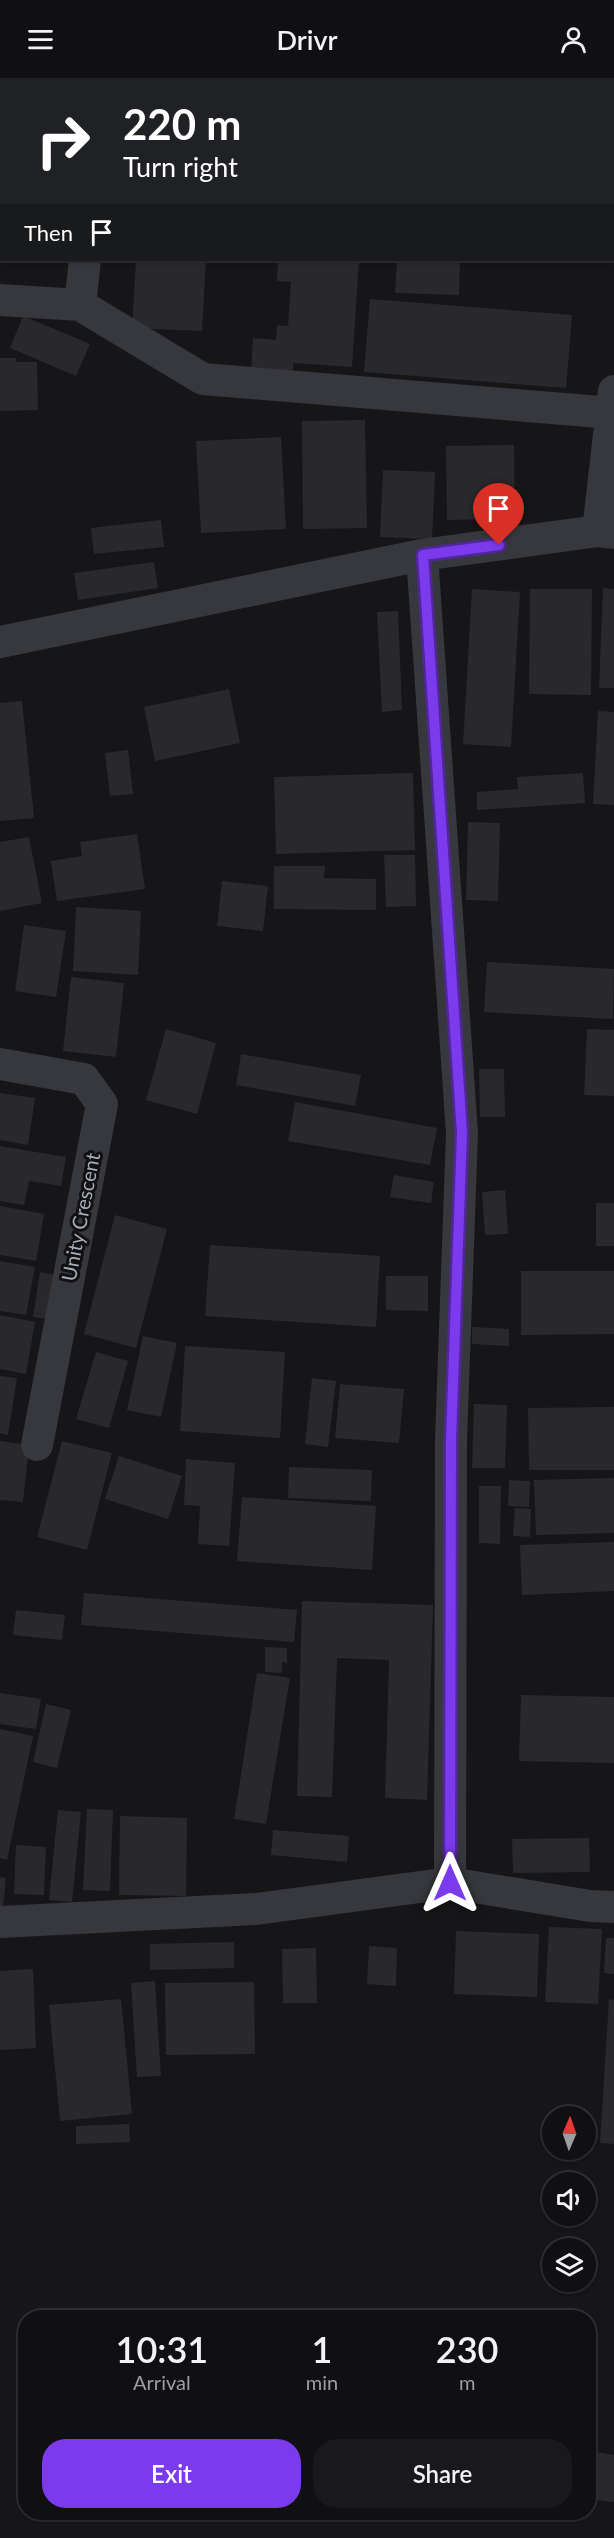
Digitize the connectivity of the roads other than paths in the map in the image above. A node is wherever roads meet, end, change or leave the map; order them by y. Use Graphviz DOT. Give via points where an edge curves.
graph roads {
  1 [pos="85,261"];
  2 [pos="0,300"];
  3 [pos="80,305"];
  4 [pos="613,402"];
  5 [pos="606,532"];
  6 [pos="423,555"];
  7 [pos="0,642"];
  8 [pos="0,1064"];
  9 [pos="37,1445"];
  10 [pos="450,1883"];
  11 [pos="614,1907"];
  12 [pos="0,1922"];
  1 -- 3 [label="street"];
  2 -- 3 [label="street"];
  3 -- 4 [label="street" via="203,379"];
  4 -- 5 [label="street"];
  5 -- 6 [label="street"];
  6 -- 7 [label="street"];
  6 -- 10 [label="street" via="462,1133 451,1440"];
  8 -- 9 [label="street, Unity Crescent" via="84,1079 102,1104"];
  10 -- 11 [label="street"];
  10 -- 12 [label="street" via="256,1909"];
}
